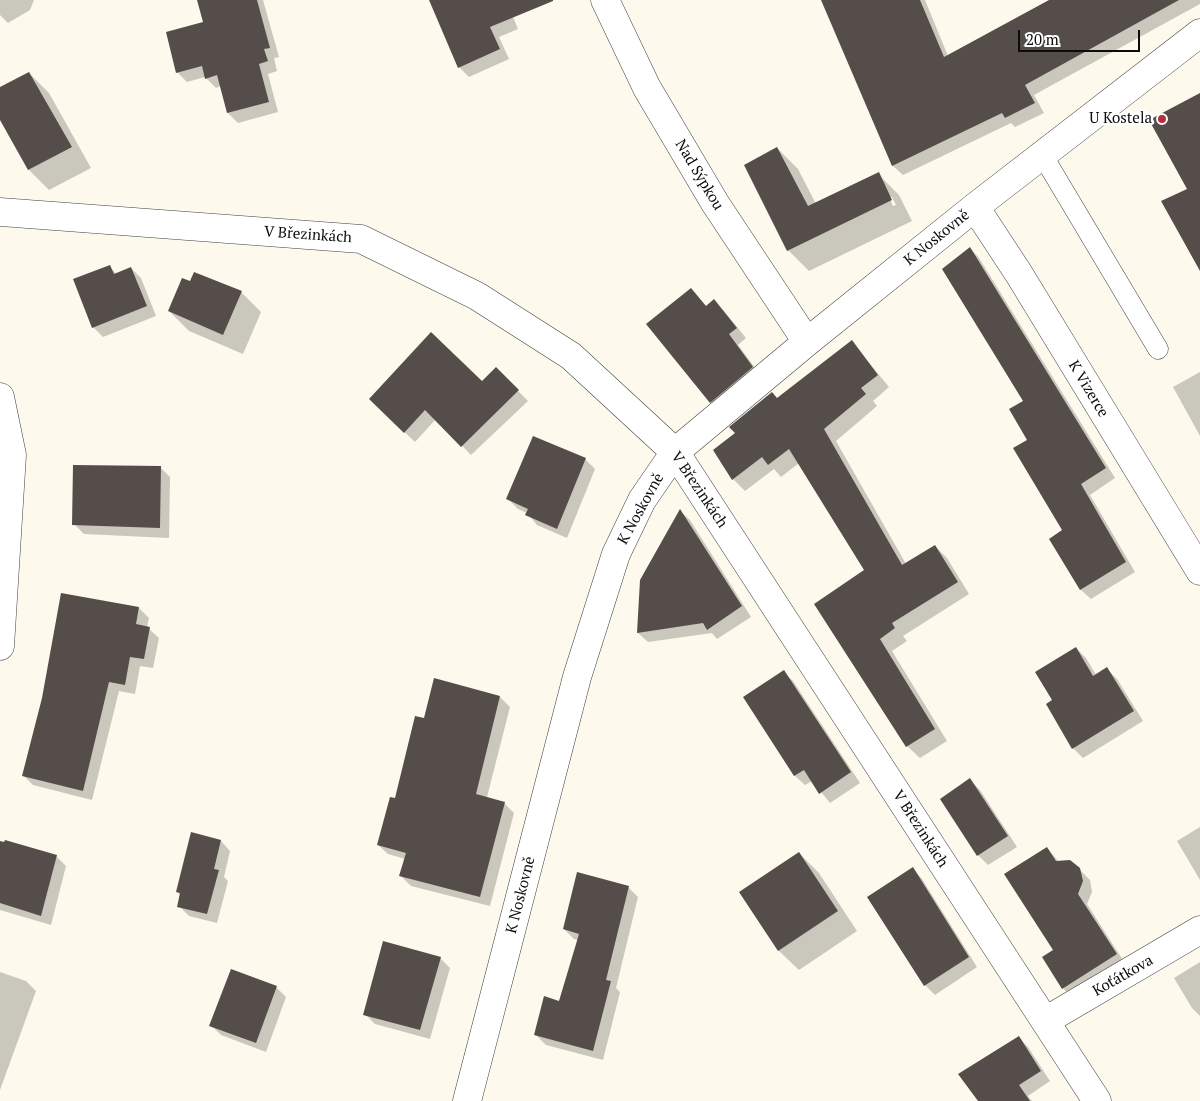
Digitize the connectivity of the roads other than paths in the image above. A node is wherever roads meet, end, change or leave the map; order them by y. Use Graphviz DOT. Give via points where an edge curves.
graph roads {
  1 [pos="606,0"];
  2 [pos="1200,34"];
  3 [pos="1042,156"];
  4 [pos="975,207"];
  5 [pos="0,212"];
  6 [pos="806,342"];
  7 [pos="1158,349"];
  8 [pos="0,397"];
  9 [pos="675,452"];
  10 [pos="1200,571"];
  11 [pos="0,646"];
  12 [pos="1200,930"];
  13 [pos="1045,1021"];
  14 [pos="467,1101"];
  15 [pos="1097,1101"];
  1 -- 6 [label="street, Nad Sýpkou" via="647,88 710,195"];
  2 -- 3 [label="street, K Noskovně"];
  3 -- 4 [label="street, K Noskovně"];
  3 -- 7 [label="lane"];
  4 -- 6 [label="street, K Noskovně"];
  4 -- 10 [label="street, K Vizerce"];
  5 -- 9 [label="street, V Březinkách" via="361,239 476,296 571,356"];
  6 -- 9 [label="street, K Noskovně"];
  8 -- 11 [label="street" via="12,455"];
  9 -- 13 [label="street, V Březinkách"];
  9 -- 14 [label="street, K Noskovně" via="642,500 616,554 577,677"];
  12 -- 13 [label="street, Koťátkova"];
  13 -- 15 [label="street, V Březinkách"];
}
